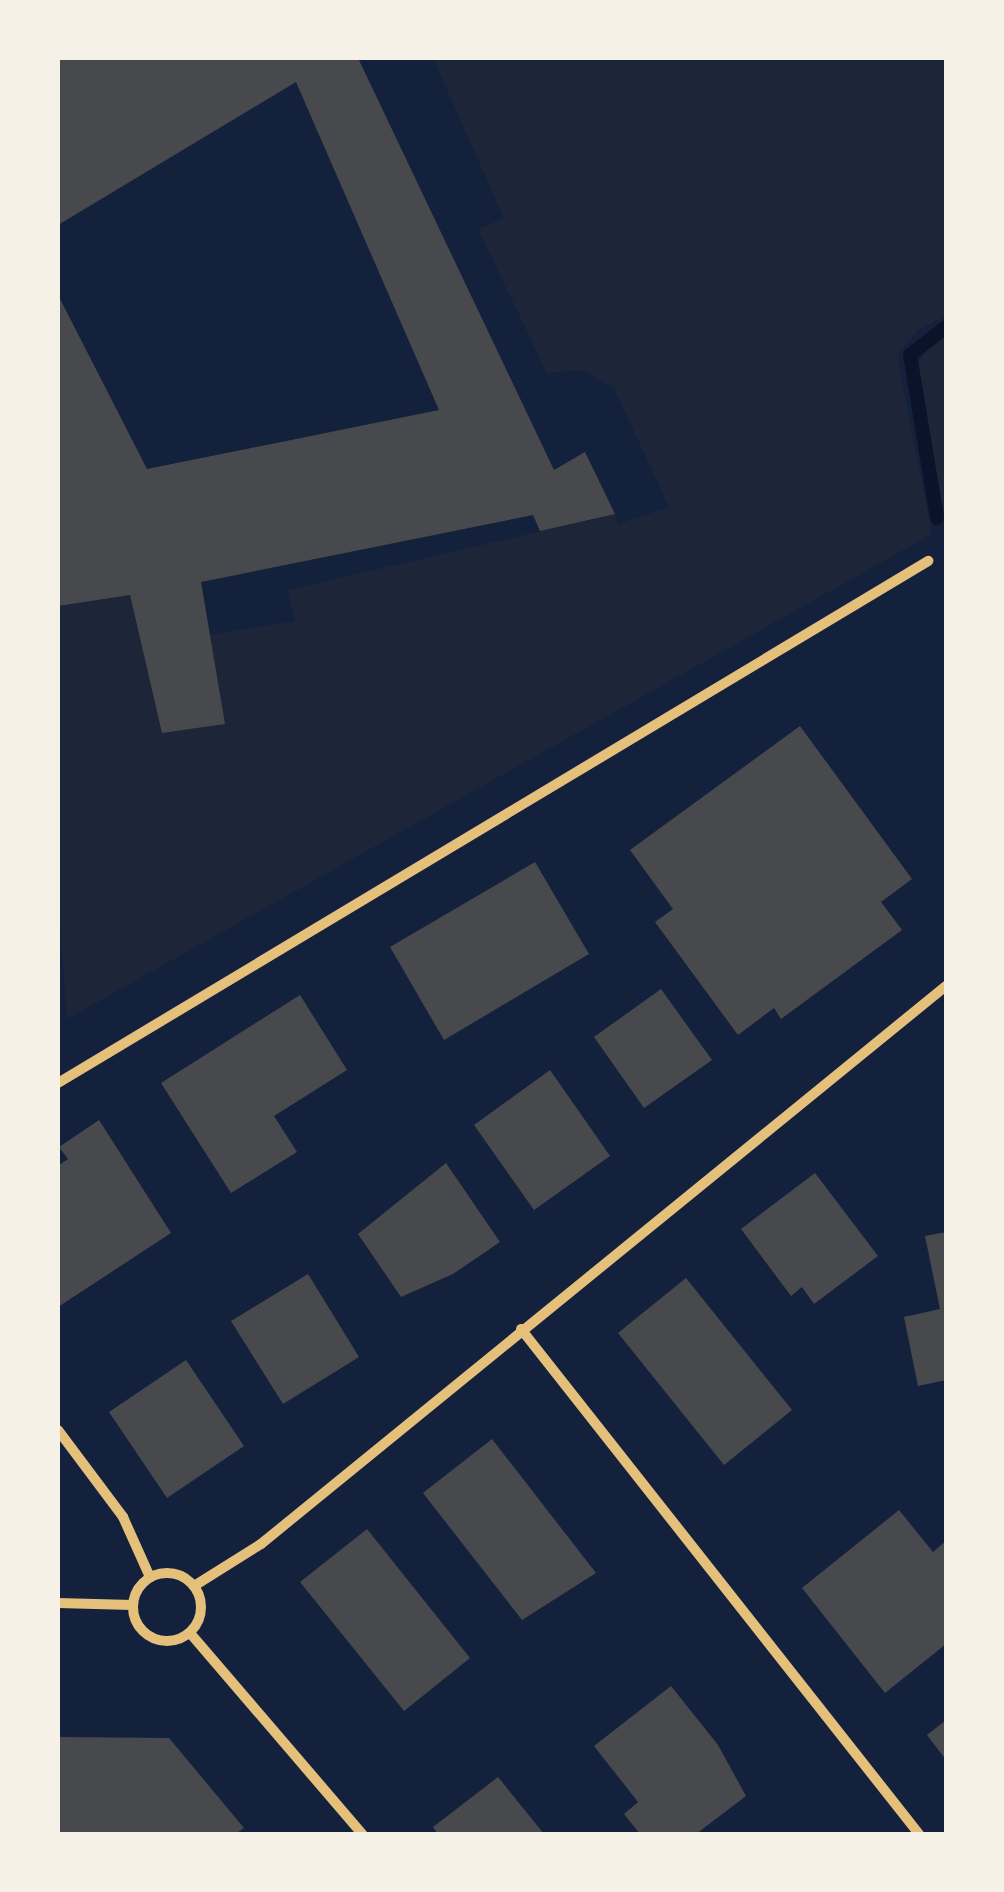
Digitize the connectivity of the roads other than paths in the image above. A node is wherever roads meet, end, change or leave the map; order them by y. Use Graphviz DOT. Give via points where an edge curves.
graph roads {
  1 [pos="928,561"];
  2 [pos="946,986"];
  3 [pos="58,1083"];
  4 [pos="521,1329"];
  5 [pos="58,1430"];
  6 [pos="150,1576"];
  7 [pos="194,1586"];
  8 [pos="58,1603"];
  9 [pos="132,1605"];
  10 [pos="190,1632"];
  11 [pos="362,1834"];
  12 [pos="919,1834"];
  1 -- 3 [label="street"];
  2 -- 4 [label="street"];
  4 -- 7 [label="street" via="261,1544"];
  4 -- 12 [label="street"];
  5 -- 6 [label="street" via="123,1518"];
  6 -- 7 [label="street" via="174,1572"];
  6 -- 9 [label="street"];
  7 -- 10 [label="street" via="201,1613"];
  8 -- 9 [label="street"];
  9 -- 10 [label="street" via="140,1628 154,1639 177,1640"];
  10 -- 11 [label="street"];
}
